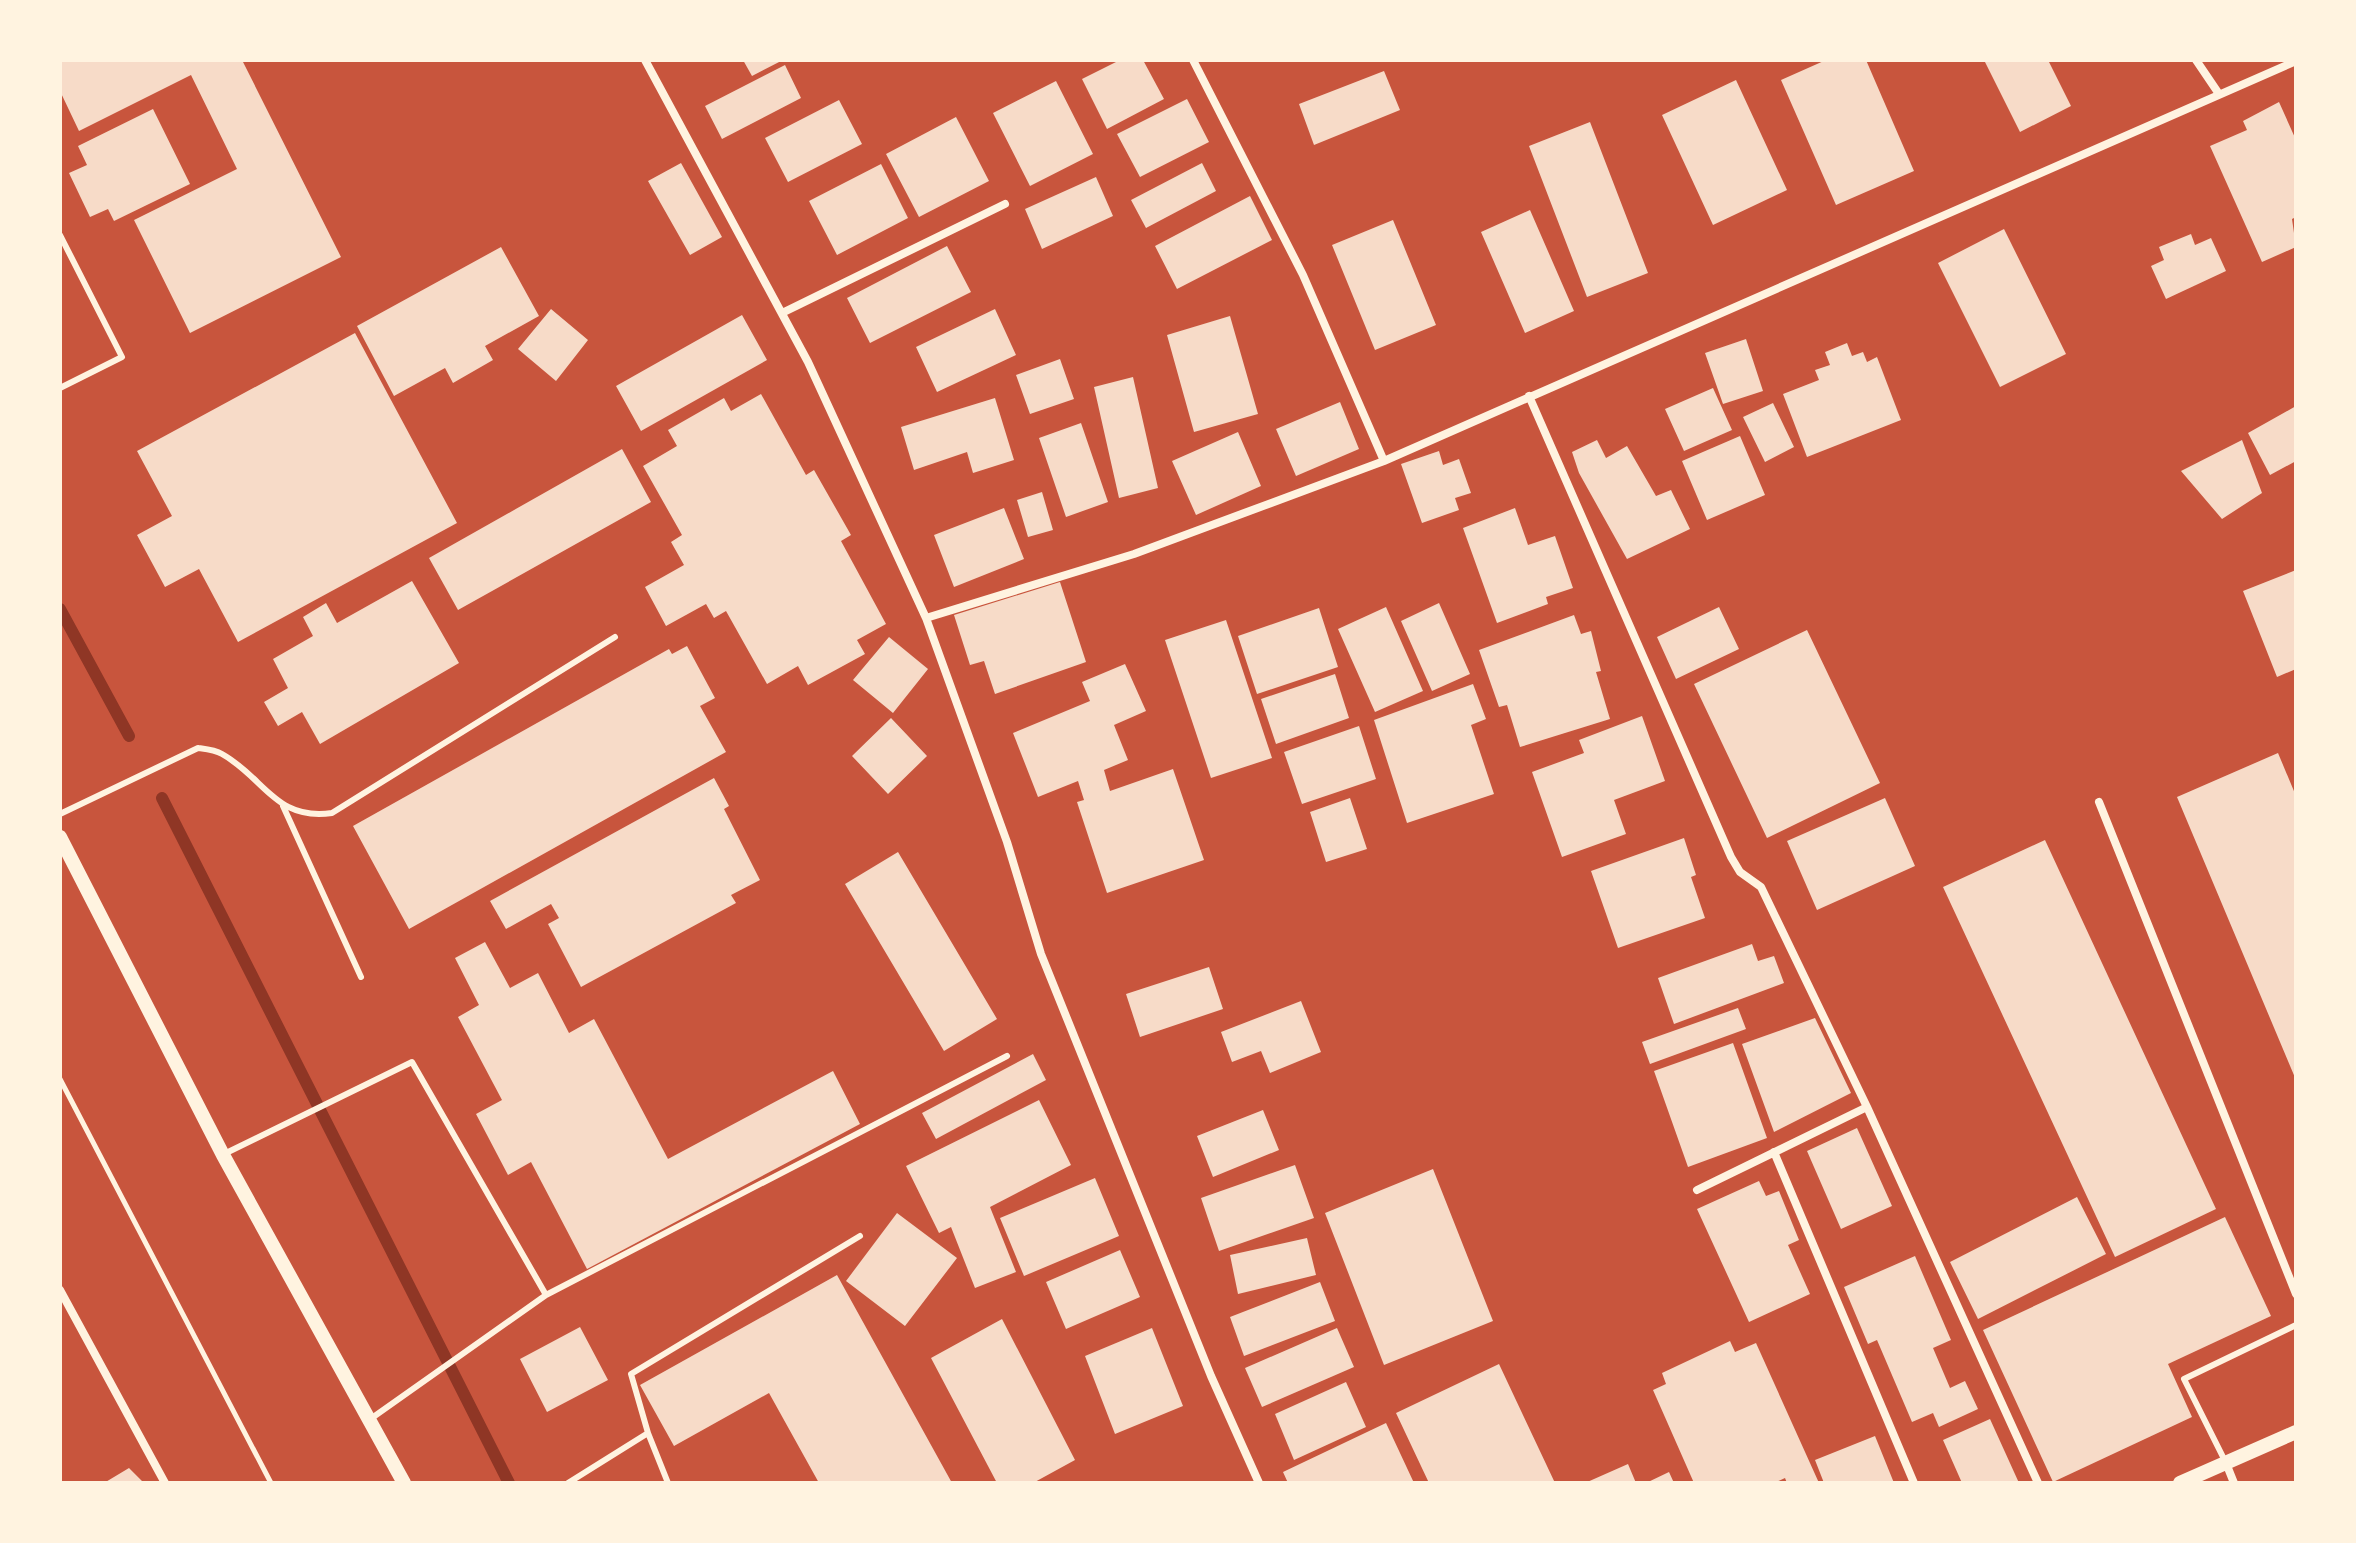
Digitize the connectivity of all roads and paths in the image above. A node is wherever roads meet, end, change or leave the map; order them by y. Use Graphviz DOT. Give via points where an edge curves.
graph roads {
  1 [pos="645,60"];
  2 [pos="1193,60"];
  3 [pos="2196,60"];
  4 [pos="2296,61"];
  5 [pos="2219,94"];
  6 [pos="1005,204"];
  7 [pos="60,235"];
  8 [pos="782,313"];
  9 [pos="60,388"];
  10 [pos="1529,396"];
  11 [pos="1384,461"];
  12 [pos="926,618"];
  13 [pos="615,637"];
  14 [pos="2099,802"];
  15 [pos="283,806"];
  16 [pos="60,814"];
  17 [pos="60,837"];
  18 [pos="361,977"];
  19 [pos="1007,1056"];
  20 [pos="60,1079"];
  21 [pos="1867,1107"];
  22 [pos="1774,1152"];
  23 [pos="223,1155"];
  24 [pos="1697,1190"];
  25 [pos="860,1236"];
  26 [pos="60,1290"];
  27 [pos="2296,1294"];
  28 [pos="546,1295"];
  29 [pos="2296,1325"];
  30 [pos="369,1420"];
  31 [pos="2296,1432"];
  32 [pos="648,1433"];
  33 [pos="2226,1463"];
  34 [pos="165,1483"];
  35 [pos="271,1483"];
  36 [pos="404,1483"];
  37 [pos="568,1483"];
  38 [pos="668,1483"];
  39 [pos="1259,1483"];
  40 [pos="1914,1483"];
  41 [pos="2038,1483"];
  42 [pos="2180,1483"];
  43 [pos="2234,1483"];
  1 -- 8 [label="street"];
  2 -- 11 [label="street" via="1303,275"];
  3 -- 5 [label="street"];
  4 -- 5 [label="street"];
  5 -- 10 [label="street"];
  6 -- 8 [label="street"];
  7 -- 9 [label="lane" via="122,357"];
  8 -- 12 [label="street"];
  10 -- 11 [label="street"];
  10 -- 21 [label="street" via="1731,857 1740,872 1761,887"];
  11 -- 12 [label="street" via="1134,554"];
  12 -- 39 [label="street" via="1007,842 1041,954"];
  13 -- 15 [label="lane" via="332,813 309,816"];
  14 -- 27 [label="street"];
  15 -- 16 [label="lane" via="221,753 198,748"];
  15 -- 18 [label="lane"];
  17 -- 23 [label="street"];
  19 -- 28 [label="lane"];
  20 -- 35 [label="path"];
  21 -- 22 [label="street"];
  21 -- 41 [label="street"];
  22 -- 24 [label="street"];
  22 -- 40 [label="street"];
  23 -- 28 [label="lane" via="412,1062"];
  23 -- 30 [label="street"];
  25 -- 32 [label="lane" via="631,1374"];
  26 -- 34 [label="street"];
  28 -- 30 [label="lane"];
  29 -- 33 [label="lane" via="2184,1379"];
  30 -- 36 [label="street"];
  31 -- 33 [label="street"];
  32 -- 37 [label="lane"];
  32 -- 38 [label="lane"];
  33 -- 42 [label="street"];
  33 -- 43 [label="street"];
}
